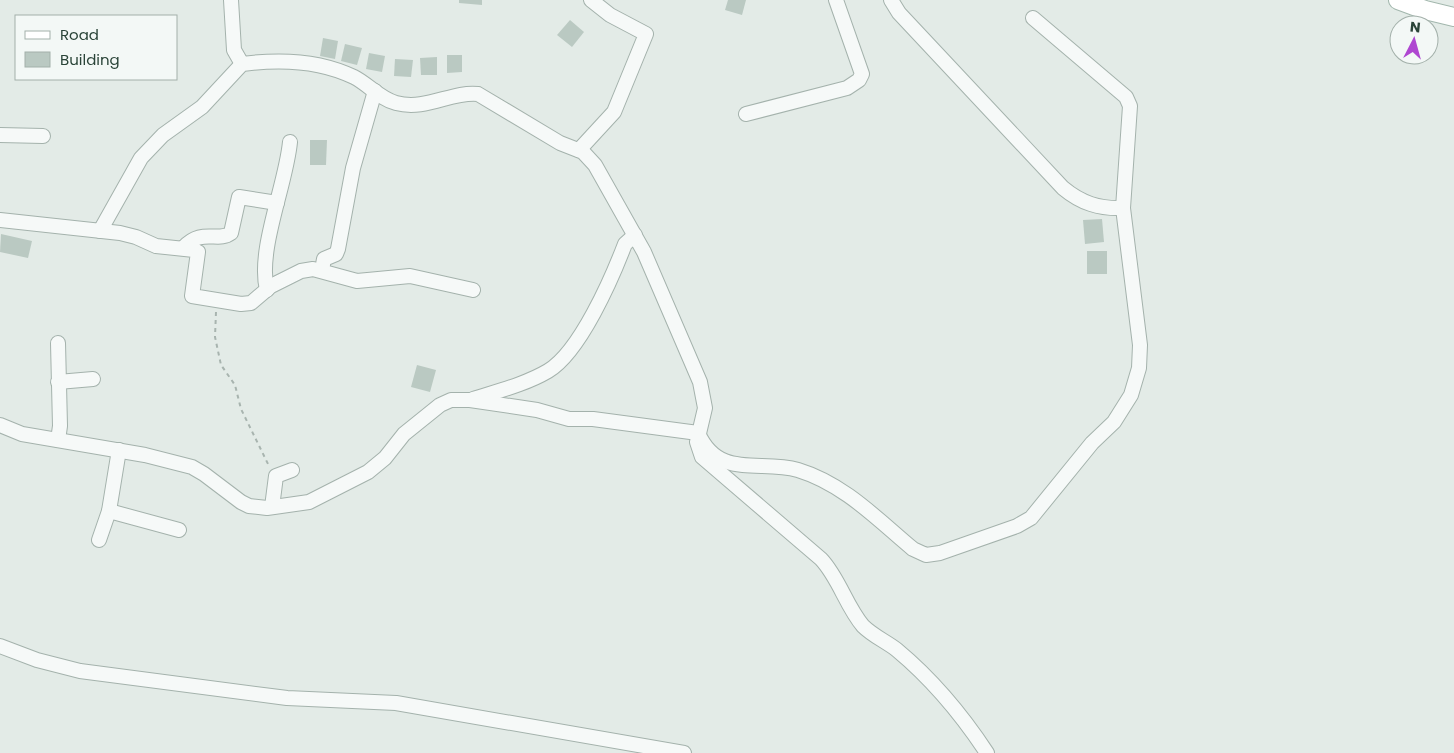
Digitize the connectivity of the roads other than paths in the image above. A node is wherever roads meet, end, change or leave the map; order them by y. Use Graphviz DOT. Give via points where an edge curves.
graph roads {
  1 [pos="231,0"];
  2 [pos="591,0"];
  3 [pos="836,0"];
  4 [pos="891,0"];
  5 [pos="1398,0"];
  6 [pos="1454,17"];
  7 [pos="1033,18"];
  8 [pos="242,64"];
  9 [pos="375,90"];
  10 [pos="746,114"];
  11 [pos="0,135"];
  12 [pos="44,136"];
  13 [pos="290,142"];
  14 [pos="579,150"];
  15 [pos="278,203"];
  16 [pos="1123,208"];
  17 [pos="0,220"];
  18 [pos="100,230"];
  19 [pos="635,235"];
  20 [pos="183,248"];
  21 [pos="322,270"];
  22 [pos="267,290"];
  23 [pos="473,290"];
  24 [pos="58,343"];
  25 [pos="93,379"];
  26 [pos="58,382"];
  27 [pos="470,400"];
  28 [pos="0,425"];
  29 [pos="698,433"];
  30 [pos="58,440"];
  31 [pos="119,450"];
  32 [pos="292,470"];
  33 [pos="272,507"];
  34 [pos="109,511"];
  35 [pos="179,530"];
  36 [pos="99,540"];
  37 [pos="0,646"];
  38 [pos="684,753"];
  39 [pos="988,753"];
  1 -- 8 [label="street" via="234,50"];
  2 -- 14 [label="street" via="610,15 646,34 614,112"];
  3 -- 10 [label="street" via="862,74 859,80 847,88"];
  4 -- 16 [label="street" via="899,13 1063,188 1085,203 1103,208"];
  5 -- 6 [label="main road"];
  7 -- 16 [label="street" via="1126,97 1130,111"];
  8 -- 9 [label="street" via="316,64 354,77"];
  8 -- 18 [label="street" via="202,107 147,151"];
  9 -- 14 [label="street" via="394,103 404,104 439,102 468,93 478,94 560,143"];
  9 -- 21 [label="street" via="353,168 338,250 324,260"];
  11 -- 12 [label="street"];
  13 -- 15 [label="street"];
  14 -- 19 [label="street" via="591,158"];
  15 -- 20 [label="street" via="239,197 231,233 224,237 200,236"];
  15 -- 22 [label="street" via="266,257 264,279"];
  16 -- 29 [label="street" via="1140,334 1137,378 1120,415 1092,443 1036,514 1023,524 926,555 913,549 840,488 798,470 726,462 708,450"];
  17 -- 18 [label="street"];
  18 -- 20 [label="street" via="128,235 162,248"];
  19 -- 27 [label="street" via="625,244 579,339 556,365 547,372"];
  19 -- 29 [label="street" via="704,395 705,408"];
  20 -- 22 [label="street" via="198,252 192,296 251,303"];
  21 -- 22 [label="street" via="301,271"];
  21 -- 23 [label="street" via="357,281 410,276"];
  24 -- 26 [label="street"];
  25 -- 26 [label="street"];
  26 -- 30 [label="street"];
  27 -- 29 [label="street" via="537,410 569,419 594,419"];
  27 -- 33 [label="street" via="452,400 440,405 399,438 368,472 309,502"];
  28 -- 30 [label="street" via="16,433"];
  29 -- 39 [label="street" via="698,450 702,457 821,559 864,627 897,650 945,697"];
  30 -- 31 [label="street"];
  31 -- 33 [label="street" via="192,467 241,502 249,506"];
  31 -- 34 [label="street"];
  32 -- 33 [label="street" via="276,476"];
  34 -- 35 [label="street"];
  34 -- 36 [label="street"];
  37 -- 38 [label="street" via="59,666 102,674 287,698 390,702"];
}
